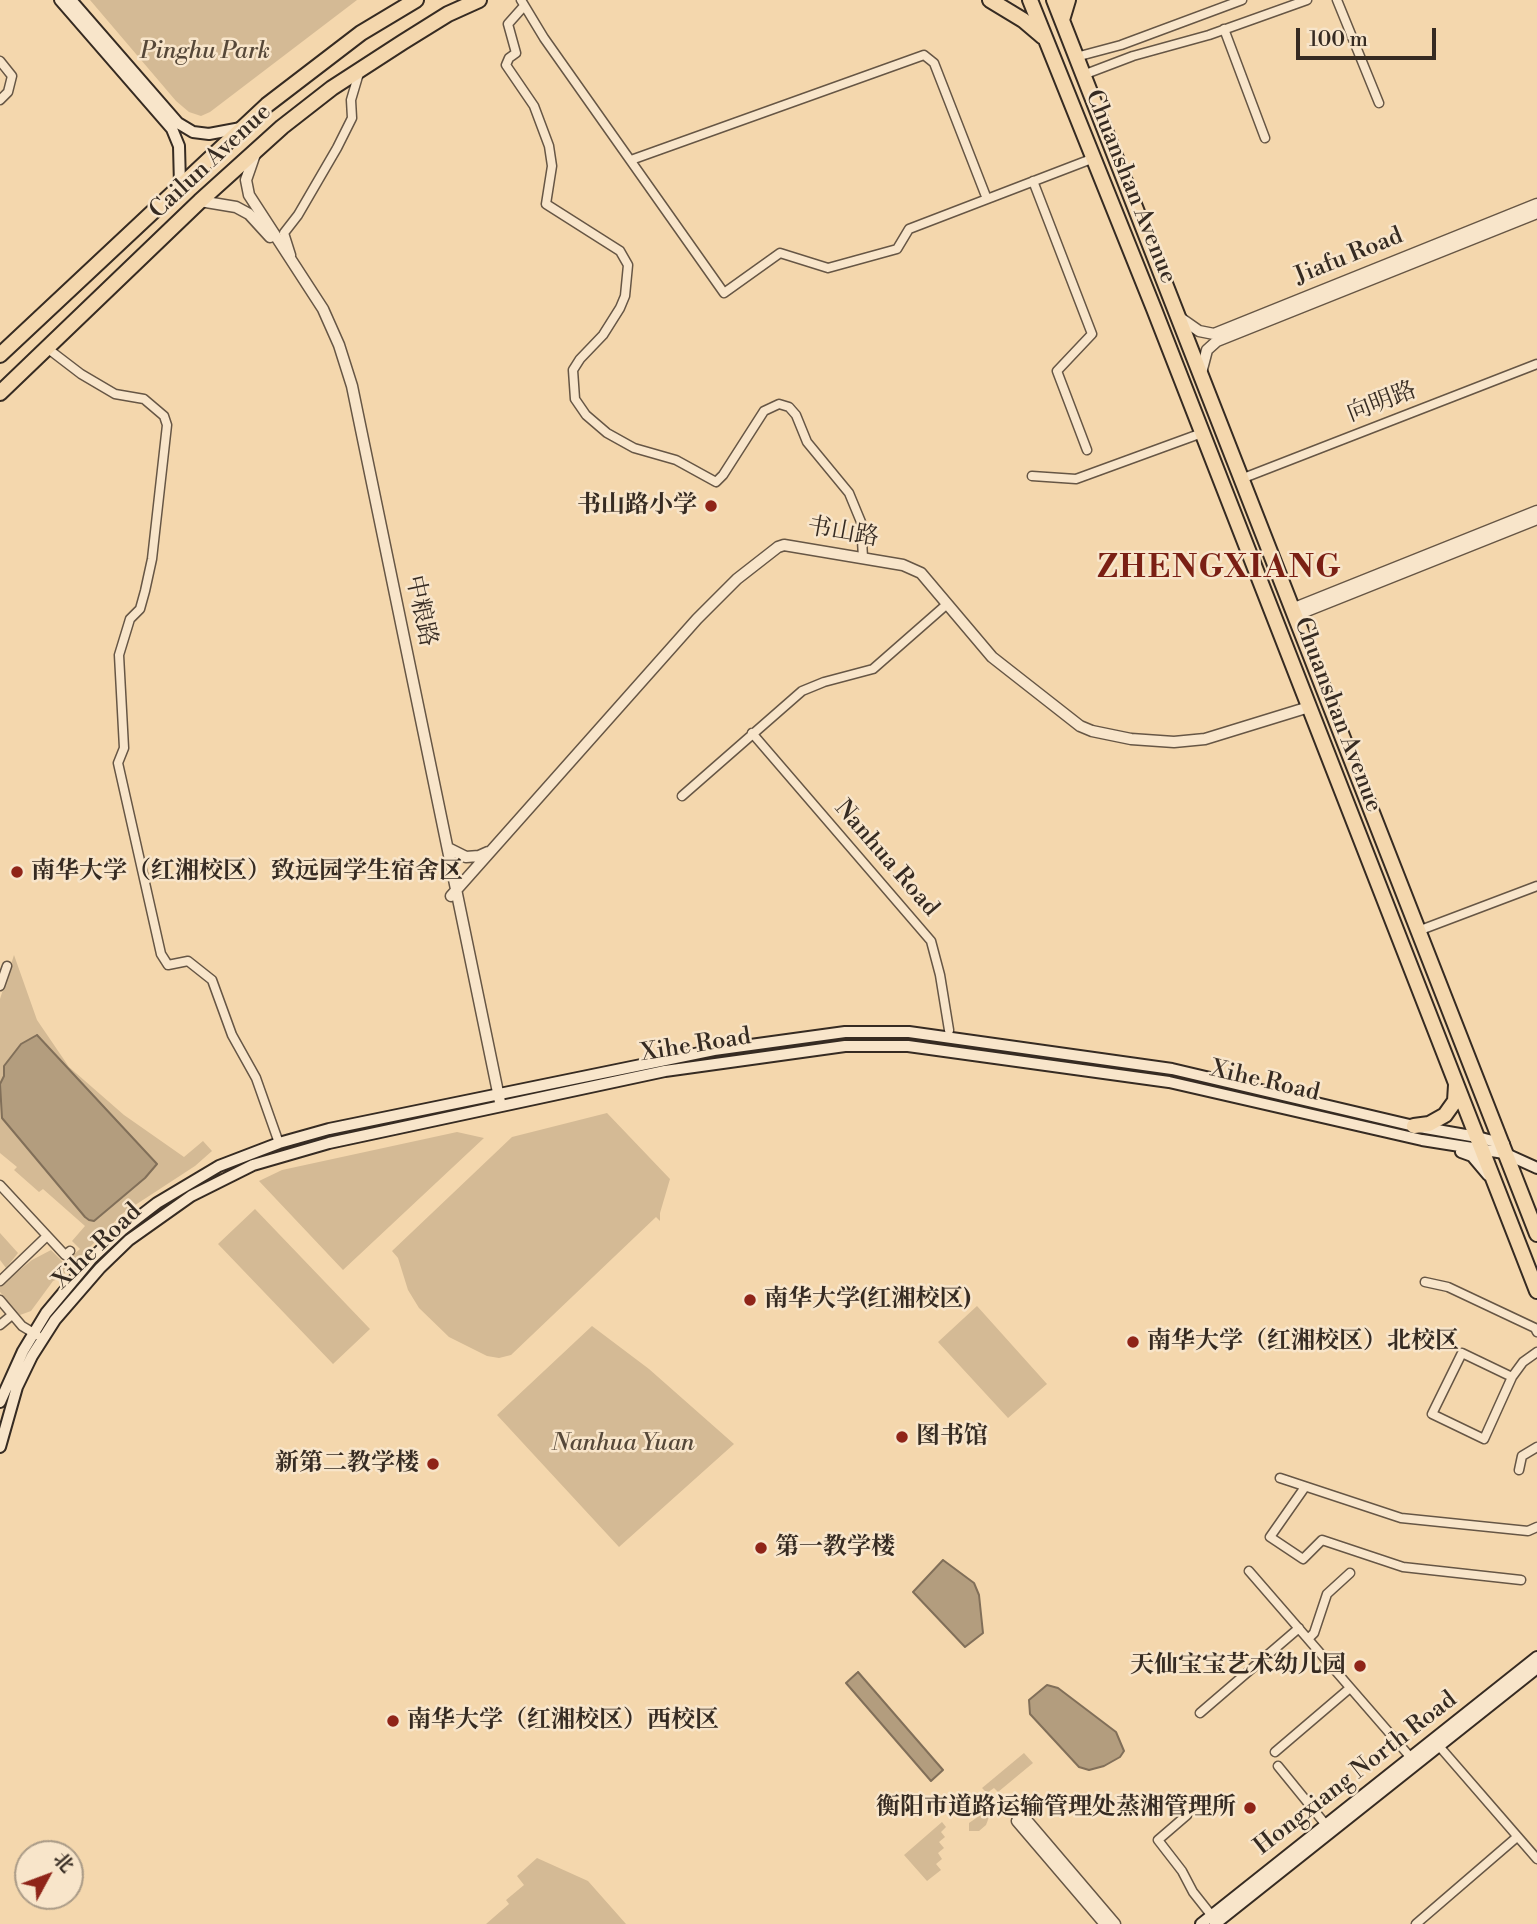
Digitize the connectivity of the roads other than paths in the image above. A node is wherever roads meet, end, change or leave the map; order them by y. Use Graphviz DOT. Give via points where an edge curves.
graph roads {
  1 [pos="60,0"];
  2 [pos="71,0"];
  3 [pos="479,0"];
  4 [pos="990,0"];
  5 [pos="1030,0"];
  6 [pos="1054,0"];
  7 [pos="1068,0"];
  8 [pos="1242,0"];
  9 [pos="1307,0"];
  10 [pos="1338,0"];
  11 [pos="410,2"];
  12 [pos="522,3"];
  13 [pos="1062,20"];
  14 [pos="1224,29"];
  15 [pos="1046,40"];
  16 [pos="1076,57"];
  17 [pos="0,61"];
  18 [pos="361,69"];
  19 [pos="1083,75"];
  20 [pos="0,100"];
  21 [pos="1379,103"];
  22 [pos="241,128"];
  23 [pos="1265,138"];
  24 [pos="257,149"];
  25 [pos="1094,159"];
  26 [pos="631,160"];
  27 [pos="1033,181"];
  28 [pos="180,185"];
  29 [pos="987,199"];
  30 [pos="200,201"];
  31 [pos="1537,204"];
  32 [pos="1537,213"];
  33 [pos="292,258"];
  34 [pos="1178,317"];
  35 [pos="47,348"];
  36 [pos="0,355"];
  37 [pos="1537,364"];
  38 [pos="1201,374"];
  39 [pos="0,393"];
  40 [pos="1202,433"];
  41 [pos="1087,450"];
  42 [pos="1032,476"];
  43 [pos="1241,479"];
  44 [pos="1537,511"];
  45 [pos="1537,519"];
  46 [pos="863,558"];
  47 [pos="947,605"];
  48 [pos="1293,612"];
  49 [pos="1309,707"];
  50 [pos="752,733"];
  51 [pos="682,796"];
  52 [pos="448,848"];
  53 [pos="491,850"];
  54 [pos="1537,886"];
  55 [pos="453,893"];
  56 [pos="1418,931"];
  57 [pos="7,966"];
  58 [pos="0,986"];
  59 [pos="949,1030"];
  60 [pos="1455,1080"];
  61 [pos="495,1095"];
  62 [pos="497,1107"];
  63 [pos="1414,1126"];
  64 [pos="1476,1137"];
  65 [pos="1422,1140"];
  66 [pos="279,1143"];
  67 [pos="1502,1148"];
  68 [pos="1483,1151"];
  69 [pos="1537,1165"];
  70 [pos="0,1185"];
  71 [pos="1501,1196"];
  72 [pos="1537,1234"];
  73 [pos="47,1236"];
  74 [pos="70,1251"];
  75 [pos="0,1280"];
  76 [pos="1425,1282"];
  77 [pos="1537,1291"];
  78 [pos="0,1300"];
  79 [pos="12,1315"];
  80 [pos="0,1325"];
  81 [pos="1537,1332"];
  82 [pos="39,1335"];
  83 [pos="1537,1352"];
  84 [pos="1512,1377"];
  85 [pos="0,1402"];
  86 [pos="0,1447"];
  87 [pos="1537,1447"];
  88 [pos="1519,1471"];
  89 [pos="1280,1478"];
  90 [pos="1305,1486"];
  91 [pos="1537,1527"];
  92 [pos="1249,1571"];
  93 [pos="1350,1573"];
  94 [pos="1521,1580"];
  95 [pos="1299,1628"];
  96 [pos="1308,1639"];
  97 [pos="1537,1657"];
  98 [pos="1537,1668"];
  99 [pos="1350,1688"];
  100 [pos="1200,1713"];
  101 [pos="1439,1746"];
  102 [pos="1276,1752"];
  103 [pos="1414,1761"];
  104 [pos="1278,1766"];
  105 [pos="1187,1815"];
  106 [pos="1326,1825"];
  107 [pos="1517,1837"];
  108 [pos="1537,1860"];
  109 [pos="1213,1920"];
  110 [pos="1428,1921"];
  111 [pos="1105,1924"];
  112 [pos="1115,1924"];
  113 [pos="1201,1924"];
  114 [pos="1416,1924"];
  1 -- 28 [label="main road" via="172,129 179,146"];
  2 -- 22 [label="main road" via="178,123 209,134"];
  3 -- 18 [label="highway, Cailun Avenue"];
  4 -- 15 [label="highway"];
  5 -- 15 [label="highway, Chuanshan Avenue"];
  6 -- 13 [label="highway, Chuanshan Avenue"];
  7 -- 13 [label="highway"];
  8 -- 16 [label="street"];
  9 -- 14 [label="street"];
  10 -- 21 [label="street"];
  11 -- 22 [label="highway, Cailun Avenue" via="360,33"];
  12 -- 26 [label="street"];
  12 -- 46 [label="street" via="508,24 516,53 506,65 534,106 549,146 552,166 546,204 620,251 628,265 620,308 573,370 575,400 607,433 634,448 676,460 716,482 765,411 779,404 789,407 807,442 849,493 861,522"];
  13 -- 16 [label="highway, Chuanshan Avenue"];
  14 -- 19 [label="street"];
  14 -- 23 [label="street"];
  15 -- 25 [label="highway, Chuanshan Avenue"];
  16 -- 19 [label="highway, Chuanshan Avenue"];
  17 -- 20 [label="street" via="12,75 8,92"];
  18 -- 24 [label="highway, Cailun Avenue"];
  18 -- 33 [label="street" via="351,100 352,118 284,233"];
  19 -- 34 [label="highway, Chuanshan Avenue"];
  22 -- 28 [label="highway, Cailun Avenue"];
  24 -- 30 [label="highway, Cailun Avenue"];
  24 -- 33 [label="street, 中粮路" via="246,180 248,195"];
  25 -- 27 [label="street"];
  25 -- 40 [label="highway, Chuanshan Avenue"];
  26 -- 29 [label="street" via="724,293 780,253 828,268 897,249 909,229"];
  26 -- 29 [label="street" via="924,55 934,63"];
  27 -- 29 [label="street"];
  27 -- 41 [label="street" via="1092,334 1057,371"];
  28 -- 36 [label="highway, Cailun Avenue"];
  30 -- 35 [label="highway, Cailun Avenue"];
  30 -- 55 [label="street, 中粮路" via="236,207 256,220 319,312 335,348 348,389"];
  31 -- 34 [label="street, Jiafu Road" via="1214,334 1199,331"];
  32 -- 38 [label="street, Jiafu Road" via="1217,341 1207,350"];
  33 -- 52 [label="street, 中粮路" via="323,309 352,386"];
  34 -- 38 [label="highway, Chuanshan Avenue"];
  35 -- 39 [label="highway, Cailun Avenue"];
  35 -- 66 [label="street" via="115,394 144,399 164,416 167,425 152,559 140,609 130,620 119,655 124,748 118,763 161,954 168,965 188,961 212,980"];
  37 -- 43 [label="street, 向明路"];
  38 -- 43 [label="highway, Chuanshan Avenue"];
  40 -- 42 [label="street" via="1076,479"];
  40 -- 49 [label="highway, Chuanshan Avenue"];
  43 -- 48 [label="highway, Chuanshan Avenue"];
  44 -- 48 [label="street"];
  45 -- 48 [label="street"];
  46 -- 47 [label="street, 书山路" via="912,568"];
  46 -- 53 [label="street, 书山路" via="784,545 737,579"];
  47 -- 49 [label="street, 书山路" via="992,657 1092,731 1174,742 1205,739"];
  47 -- 50 [label="street" via="873,669 802,691"];
  48 -- 56 [label="highway, Chuanshan Avenue"];
  49 -- 60 [label="highway, Chuanshan Avenue"];
  50 -- 51 [label="street"];
  50 -- 59 [label="street, Nanhua Road" via="930,941"];
  52 -- 53 [label="street" via="466,858"];
  52 -- 55 [label="street, 中粮路"];
  53 -- 55 [label="street, 书山路"];
  54 -- 56 [label="street"];
  55 -- 61 [label="street, 中粮路"];
  56 -- 67 [label="highway, Chuanshan Avenue"];
  57 -- 58 [label="street"];
  60 -- 63 [label="highway" via="1454,1101 1446,1115"];
  60 -- 64 [label="highway, Chuanshan Avenue"];
  61 -- 62 [label="street, 中粮路"];
  61 -- 63 [label="main road, Xihe Road" via="714,1050 806,1037 909,1032 1172,1069"];
  61 -- 66 [label="main road, Xihe Road"];
  62 -- 65 [label="main road, Xihe Road" via="665,1071 845,1046 908,1046 1169,1082"];
  62 -- 82 [label="main road, Xihe Road" via="329,1143 225,1177 162,1214 129,1240"];
  63 -- 64 [label="main road, Xihe Road"];
  64 -- 67 [label="main road, Xihe Road"];
  64 -- 68 [label="highway, Chuanshan Avenue"];
  65 -- 68 [label="main road, Xihe Road"];
  65 -- 71 [label="main road" via="1472,1156"];
  66 -- 82 [label="main road, Xihe Road" via="186,1184 122,1230 65,1289"];
  67 -- 68 [label="main road, Xihe Road"];
  67 -- 69 [label="main road, Xihe Road"];
  67 -- 72 [label="highway, Chuanshan Avenue"];
  68 -- 71 [label="highway, Chuanshan Avenue"];
  70 -- 73 [label="street"];
  71 -- 77 [label="highway, Chuanshan Avenue"];
  73 -- 74 [label="street" via="65,1255"];
  73 -- 75 [label="street"];
  76 -- 81 [label="street" via="1448,1287"];
  78 -- 79 [label="street"];
  79 -- 80 [label="street"];
  79 -- 82 [label="street"];
  82 -- 85 [label="main road, Xihe Road" via="8,1380"];
  82 -- 86 [label="main road, Xihe Road" via="17,1387"];
  83 -- 84 [label="street"];
  84 -- 84 [label="street" via="1462,1353 1432,1414 1484,1439"];
  87 -- 88 [label="street" via="1522,1456"];
  89 -- 90 [label="street"];
  90 -- 91 [label="street" via="1401,1518 1528,1531"];
  90 -- 94 [label="street" via="1270,1537 1303,1559 1322,1540 1403,1567"];
  92 -- 95 [label="street"];
  93 -- 96 [label="street" via="1327,1594"];
  95 -- 96 [label="street"];
  95 -- 100 [label="street"];
  96 -- 99 [label="street"];
  97 -- 103 [label="main road, Hongxiang North Road"];
  98 -- 101 [label="main road, Hongxiang North Road"];
  99 -- 102 [label="street"];
  99 -- 103 [label="street"];
  101 -- 103 [label="main road, Hongxiang North Road"];
  101 -- 107 [label="street"];
  103 -- 106 [label="main road, Hongxiang North Road"];
  103 -- 109 [label="main road, Hongxiang North Road"];
  104 -- 106 [label="street"];
  105 -- 109 [label="street" via="1158,1840"];
  106 -- 109 [label="main road, Hongxiang North Road"];
  107 -- 108 [label="street"];
  107 -- 110 [label="street"];
  109 -- 113 [label="main road, Hongxiang North Road"];
  110 -- 114 [label="street"];
  111 -- 112 [label="street" via="1020,1819"];
}
